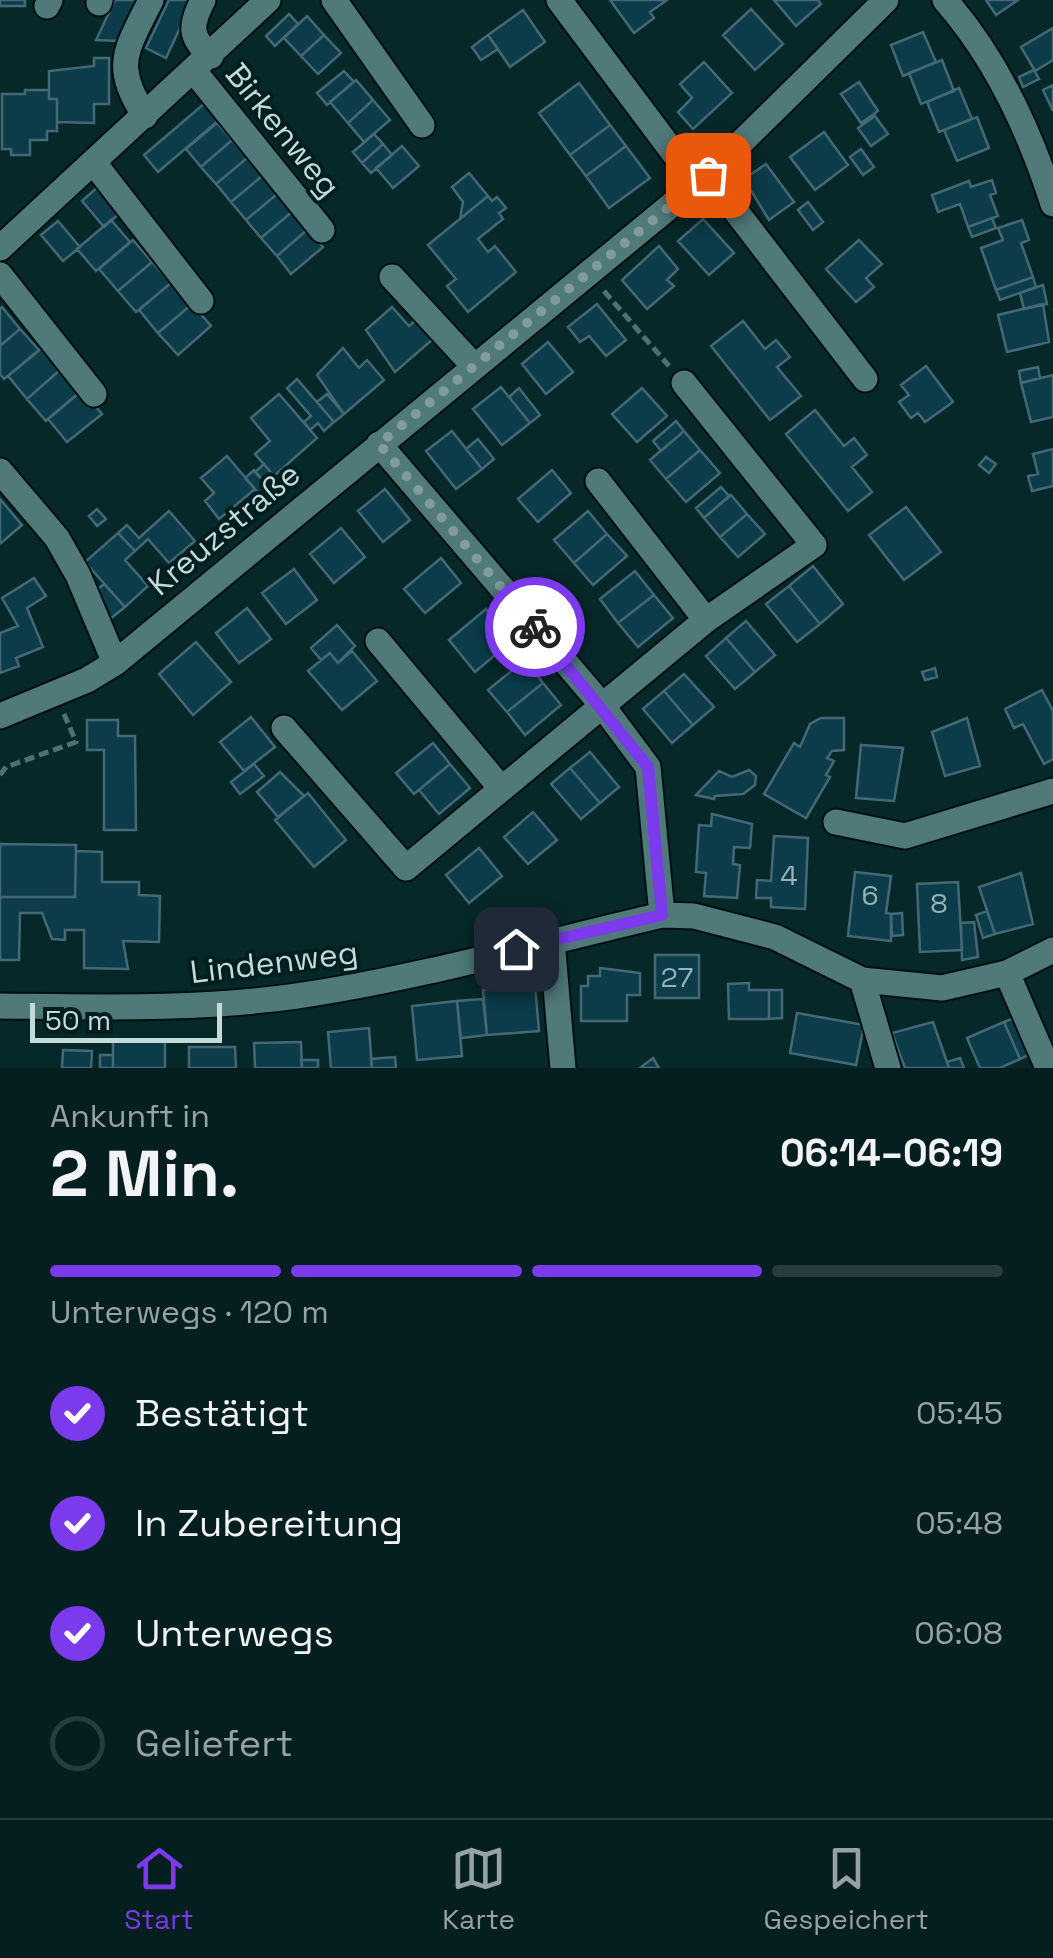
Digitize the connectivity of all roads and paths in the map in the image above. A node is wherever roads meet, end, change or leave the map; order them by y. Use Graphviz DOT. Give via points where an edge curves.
graph roads {
  1 [pos="151,0"];
  2 [pos="203,0"];
  3 [pos="268,0"];
  4 [pos="334,0"];
  5 [pos="559,0"];
  6 [pos="886,0"];
  7 [pos="945,0"];
  8 [pos="202,63"];
  9 [pos="145,116"];
  10 [pos="422,125"];
  11 [pos="94,163"];
  12 [pos="702,180"];
  13 [pos="1053,204"];
  14 [pos="322,230"];
  15 [pos="0,248"];
  16 [pos="588,272"];
  17 [pos="0,276"];
  18 [pos="392,277"];
  19 [pos="201,301"];
  20 [pos="473,365"];
  21 [pos="865,379"];
  22 [pos="684,383"];
  23 [pos="94,394"];
  24 [pos="379,444"];
  25 [pos="0,470"];
  26 [pos="598,481"];
  27 [pos="706,620"];
  28 [pos="378,641"];
  29 [pos="115,663"];
  30 [pos="57,692"];
  31 [pos="602,704"];
  32 [pos="0,716"];
  33 [pos="284,728"];
  34 [pos="0,776"];
  35 [pos="500,787"];
  36 [pos="1053,791"];
  37 [pos="836,822"];
  38 [pos="662,915"];
  39 [pos="552,941"];
  40 [pos="1053,950"];
  41 [pos="1006,973"];
  42 [pos="862,980"];
  43 [pos="0,1006"];
  44 [pos="563,1068"];
  45 [pos="888,1068"];
  46 [pos="1048,1068"];
  1 -- 9 [label="street" via="122,63 126,88"];
  2 -- 8 [label="street" via="192,30"];
  3 -- 8 [label="street, Birkenweg"];
  4 -- 10 [label="street"];
  5 -- 12 [label="street"];
  6 -- 12 [label="street, Kreuzstraße"];
  7 -- 13 [label="street" via="1012,102"];
  8 -- 9 [label="street, Birkenweg"];
  8 -- 14 [label="street, Birkenweg"];
  9 -- 11 [label="street, Birkenweg"];
  11 -- 15 [label="street, Birkenweg"];
  11 -- 19 [label="street"];
  12 -- 16 [label="street, Kreuzstraße"];
  12 -- 21 [label="street"];
  16 -- 20 [label="street, Kreuzstraße"];
  16 -- 22 [label="path"];
  17 -- 23 [label="street"];
  18 -- 20 [label="street"];
  20 -- 24 [label="street, Kreuzstraße"];
  22 -- 27 [label="street" via="814,545"];
  24 -- 29 [label="street, Kreuzstraße"];
  24 -- 31 [label="street"];
  25 -- 29 [label="street" via="57,538"];
  26 -- 27 [label="street"];
  27 -- 31 [label="street"];
  28 -- 35 [label="street"];
  29 -- 30 [label="street, Kreuzstraße"];
  30 -- 32 [label="street, Kreuzstraße"];
  30 -- 34 [label="path" via="76,742 6,767"];
  31 -- 35 [label="street"];
  31 -- 38 [label="street" via="648,767"];
  33 -- 35 [label="street" via="406,868"];
  36 -- 37 [label="street" via="905,836"];
  38 -- 39 [label="street, Lindenweg"];
  38 -- 42 [label="street, Lindenweg" via="694,916 775,937"];
  39 -- 43 [label="street, Lindenweg" via="295,996 162,1007"];
  39 -- 44 [label="street"];
  40 -- 41 [label="street, Lindenweg"];
  41 -- 42 [label="street, Lindenweg" via="942,988"];
  41 -- 46 [label="street"];
  42 -- 45 [label="street"];
}
